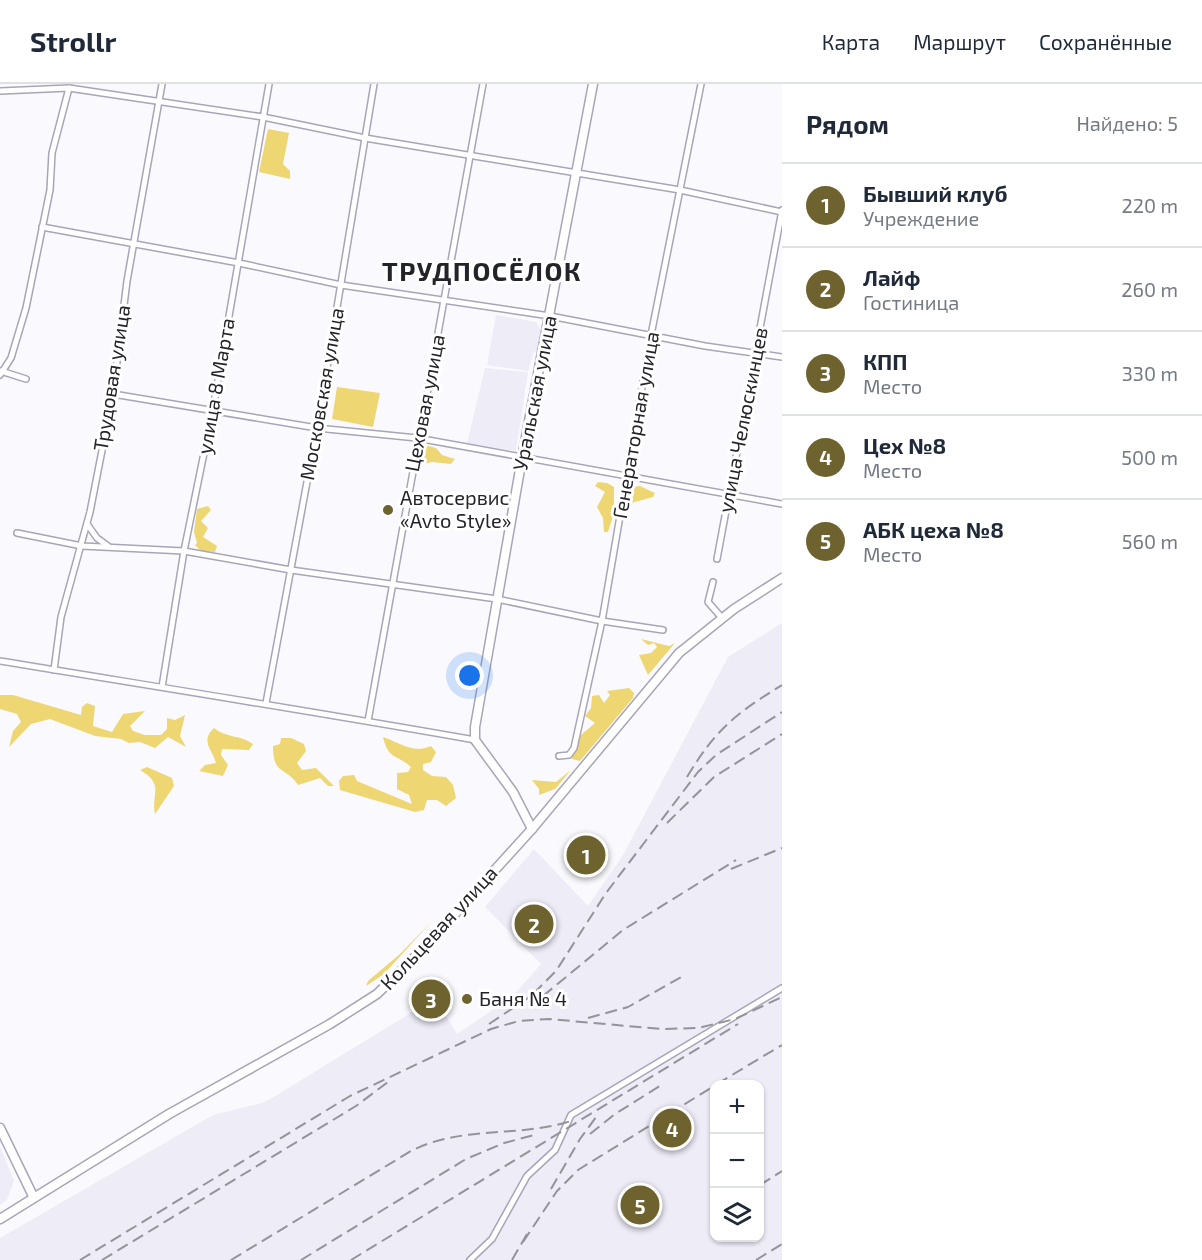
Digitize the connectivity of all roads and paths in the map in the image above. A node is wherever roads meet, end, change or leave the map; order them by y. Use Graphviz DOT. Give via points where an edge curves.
graph roads {
  1 [pos="162,84"];
  2 [pos="269,84"];
  3 [pos="374,84"];
  4 [pos="483,84"];
  5 [pos="593,84"];
  6 [pos="701,84"];
  7 [pos="12,86"];
  8 [pos="69,88"];
  9 [pos="0,90"];
  10 [pos="159,102"];
  11 [pos="263,117"];
  12 [pos="365,138"];
  13 [pos="469,154"];
  14 [pos="576,171"];
  15 [pos="680,190"];
  16 [pos="782,211"];
  17 [pos="42,227"];
  18 [pos="134,245"];
  19 [pos="239,263"];
  20 [pos="340,285"];
  21 [pos="445,299"];
  22 [pos="550,316"];
  23 [pos="651,335"];
  24 [pos="756,353"];
  25 [pos="782,357"];
  26 [pos="1,372"];
  27 [pos="26,379"];
  28 [pos="113,394"];
  29 [pos="213,409"];
  30 [pos="317,428"];
  31 [pos="417,438"];
  32 [pos="522,458"];
  33 [pos="627,478"];
  34 [pos="729,494"];
  35 [pos="782,504"];
  36 [pos="87,524"];
  37 [pos="17,533"];
  38 [pos="82,546"];
  39 [pos="110,547"];
  40 [pos="184,551"];
  41 [pos="717,559"];
  42 [pos="291,570"];
  43 [pos="782,578"];
  44 [pos="712,582"];
  45 [pos="393,584"];
  46 [pos="497,599"];
  47 [pos="722,618"];
  48 [pos="602,621"];
  49 [pos="663,630"];
  50 [pos="0,661"];
  51 [pos="54,670"];
  52 [pos="162,687"];
  53 [pos="266,703"];
  54 [pos="368,721"];
  55 [pos="475,740"];
  56 [pos="559,756"];
  57 [pos="532,829"];
  58 [pos="782,988"];
  59 [pos="0,1128"];
  60 [pos="34,1198"];
  61 [pos="0,1219"];
  62 [pos="470,1260"];
  1 -- 10 [label="street, Трудовая улица"];
  2 -- 11 [label="street, улица 8 Марта"];
  3 -- 12 [label="street, Московская улица"];
  4 -- 13 [label="street, Цеховая улица"];
  5 -- 14 [label="street, Уральская улица"];
  6 -- 15 [label="street, Генераторная улица"];
  7 -- 8 [label="street" via="33,91"];
  7 -- 9 [label="street"];
  8 -- 10 [label="street"];
  8 -- 17 [label="street" via="52,153"];
  10 -- 11 [label="street"];
  10 -- 18 [label="street, Трудовая улица"];
  11 -- 12 [label="street"];
  11 -- 19 [label="street, улица 8 Марта"];
  12 -- 13 [label="street"];
  12 -- 20 [label="street, Московская улица"];
  13 -- 14 [label="street"];
  13 -- 21 [label="street, Цеховая улица"];
  14 -- 15 [label="street"];
  14 -- 22 [label="street, Уральская улица"];
  15 -- 16 [label="street"];
  15 -- 23 [label="street, Генераторная улица"];
  16 -- 24 [label="street, улица Челюскинцев"];
  17 -- 18 [label="street"];
  17 -- 26 [label="street" via="26,308 10,358"];
  18 -- 19 [label="street"];
  18 -- 28 [label="street, Трудовая улица"];
  19 -- 20 [label="street"];
  19 -- 29 [label="street, улица 8 Марта"];
  20 -- 21 [label="street"];
  20 -- 30 [label="street, Московская улица"];
  21 -- 22 [label="street"];
  21 -- 31 [label="street, Цеховая улица"];
  22 -- 23 [label="street"];
  22 -- 32 [label="street, Уральская улица"];
  23 -- 24 [label="street"];
  23 -- 33 [label="street, Генераторная улица"];
  24 -- 25 [label="street"];
  24 -- 34 [label="street, улица Челюскинцев"];
  26 -- 27 [label="street"];
  28 -- 29 [label="street"];
  28 -- 36 [label="street, Трудовая улица"];
  29 -- 30 [label="street"];
  29 -- 40 [label="street, улица 8 Марта"];
  30 -- 31 [label="street"];
  30 -- 42 [label="street, Московская улица"];
  31 -- 32 [label="street"];
  31 -- 45 [label="street, Цеховая улица"];
  32 -- 33 [label="street"];
  32 -- 46 [label="street, Уральская улица"];
  33 -- 34 [label="street"];
  33 -- 48 [label="street, Генераторная улица"];
  34 -- 35 [label="street"];
  34 -- 41 [label="street, улица Челюскинцев"];
  36 -- 38 [label="street, Трудовая улица"];
  36 -- 39 [label="street"];
  37 -- 38 [label="street"];
  38 -- 39 [label="street"];
  38 -- 51 [label="street, Трудовая улица" via="61,617"];
  39 -- 40 [label="street"];
  40 -- 42 [label="street"];
  40 -- 52 [label="street, улица 8 Марта"];
  42 -- 45 [label="street"];
  42 -- 53 [label="street, Московская улица"];
  43 -- 47 [label="street, Кольцевая улица"];
  44 -- 47 [label="street" via="708,602"];
  45 -- 46 [label="street"];
  45 -- 54 [label="street, Цеховая улица"];
  46 -- 48 [label="street"];
  46 -- 55 [label="street, Уральская улица"];
  47 -- 57 [label="street, Кольцевая улица" via="679,653"];
  48 -- 49 [label="street"];
  48 -- 56 [label="street, Генераторная улица" via="574,748 569,755"];
  50 -- 51 [label="street"];
  51 -- 52 [label="street"];
  52 -- 53 [label="street"];
  53 -- 54 [label="street"];
  54 -- 55 [label="street"];
  55 -- 57 [label="street" via="513,792"];
  57 -- 60 [label="street, Кольцевая улица" via="377,994 179,1108"];
  58 -- 62 [label="street" via="571,1115 559,1144 527,1176 492,1239"];
  59 -- 60 [label="street"];
  60 -- 61 [label="street, Кольцевая улица"];
}
